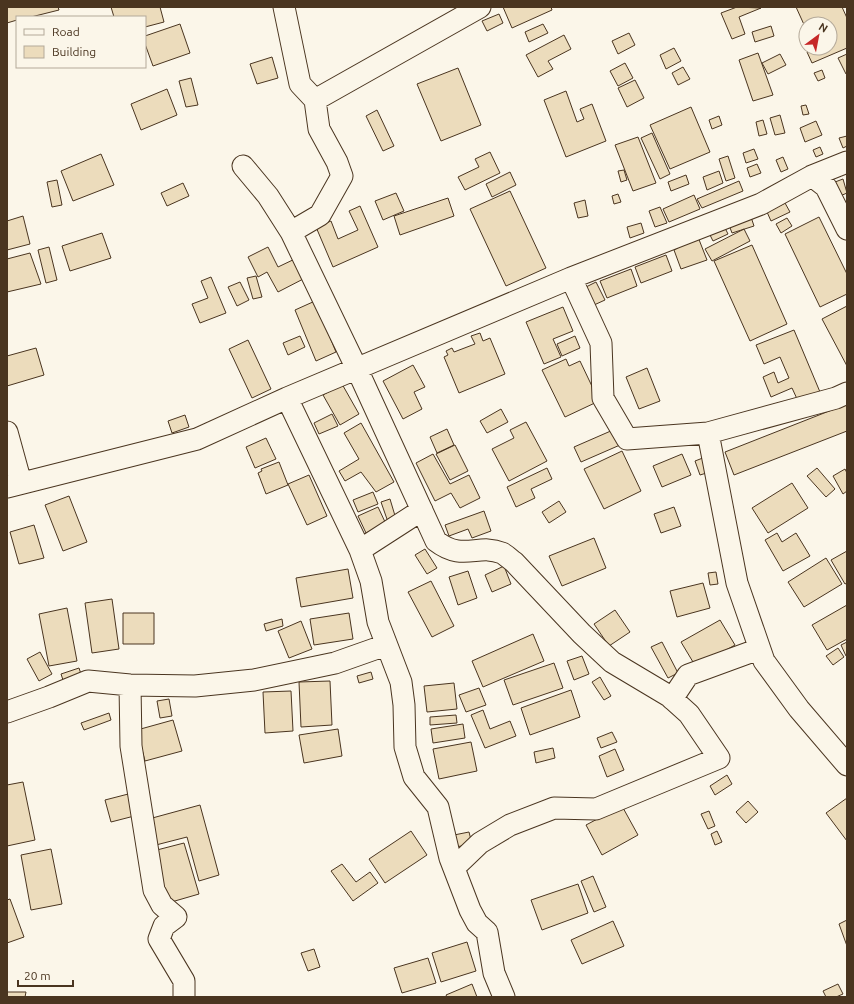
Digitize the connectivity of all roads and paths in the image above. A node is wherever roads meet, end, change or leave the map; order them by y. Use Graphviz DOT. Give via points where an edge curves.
graph roads {
  1 [pos="284,7"];
  2 [pos="480,7"];
  3 [pos="315,100"];
  4 [pos="847,162"];
  5 [pos="243,166"];
  6 [pos="812,176"];
  7 [pos="847,229"];
  8 [pos="291,232"];
  9 [pos="571,278"];
  10 [pos="357,368"];
  11 [pos="847,393"];
  12 [pos="287,398"];
  13 [pos="7,432"];
  14 [pos="708,433"];
  15 [pos="14,485"];
  16 [pos="422,510"];
  17 [pos="360,550"];
  18 [pos="386,645"];
  19 [pos="759,649"];
  20 [pos="130,685"];
  21 [pos="672,699"];
  22 [pos="7,712"];
  23 [pos="847,765"];
  24 [pos="450,858"];
  25 [pos="184,997"];
  26 [pos="504,997"];
  1 -- 3 [label="street" via="300,84"];
  2 -- 3 [label="street"];
  3 -- 8 [label="street" via="319,129 342,176 320,214"];
  4 -- 6 [label="street"];
  5 -- 8 [label="street" via="268,196"];
  6 -- 7 [label="street" via="826,187"];
  6 -- 9 [label="street" via="761,204"];
  8 -- 10 [label="street"];
  9 -- 10 [label="street"];
  9 -- 14 [label="street" via="601,343 604,398 627,439"];
  10 -- 12 [label="street"];
  10 -- 16 [label="street"];
  11 -- 14 [label="street"];
  12 -- 15 [label="street" via="197,439"];
  12 -- 17 [label="street"];
  13 -- 15 [label="street"];
  14 -- 19 [label="street" via="737,583"];
  16 -- 17 [label="street"];
  16 -- 21 [label="street" via="436,541 458,552 502,553 514,562 612,662"];
  17 -- 18 [label="street" via="371,581 378,622"];
  18 -- 20 [label="street" via="335,663 254,680 195,686"];
  18 -- 24 [label="street" via="401,682 405,747 414,777 438,807"];
  19 -- 21 [label="street" via="688,675"];
  19 -- 23 [label="street" via="764,662 795,703"];
  20 -- 22 [label="street" via="88,681"];
  20 -- 25 [label="street" via="131,746 154,890 162,905 176,917 164,926 159,939 184,981"];
  21 -- 24 [label="street" via="690,714 719,758 596,809 554,808 510,825 480,843 457,865"];
  24 -- 26 [label="street" via="470,910 477,923 487,932 494,973"];
}
